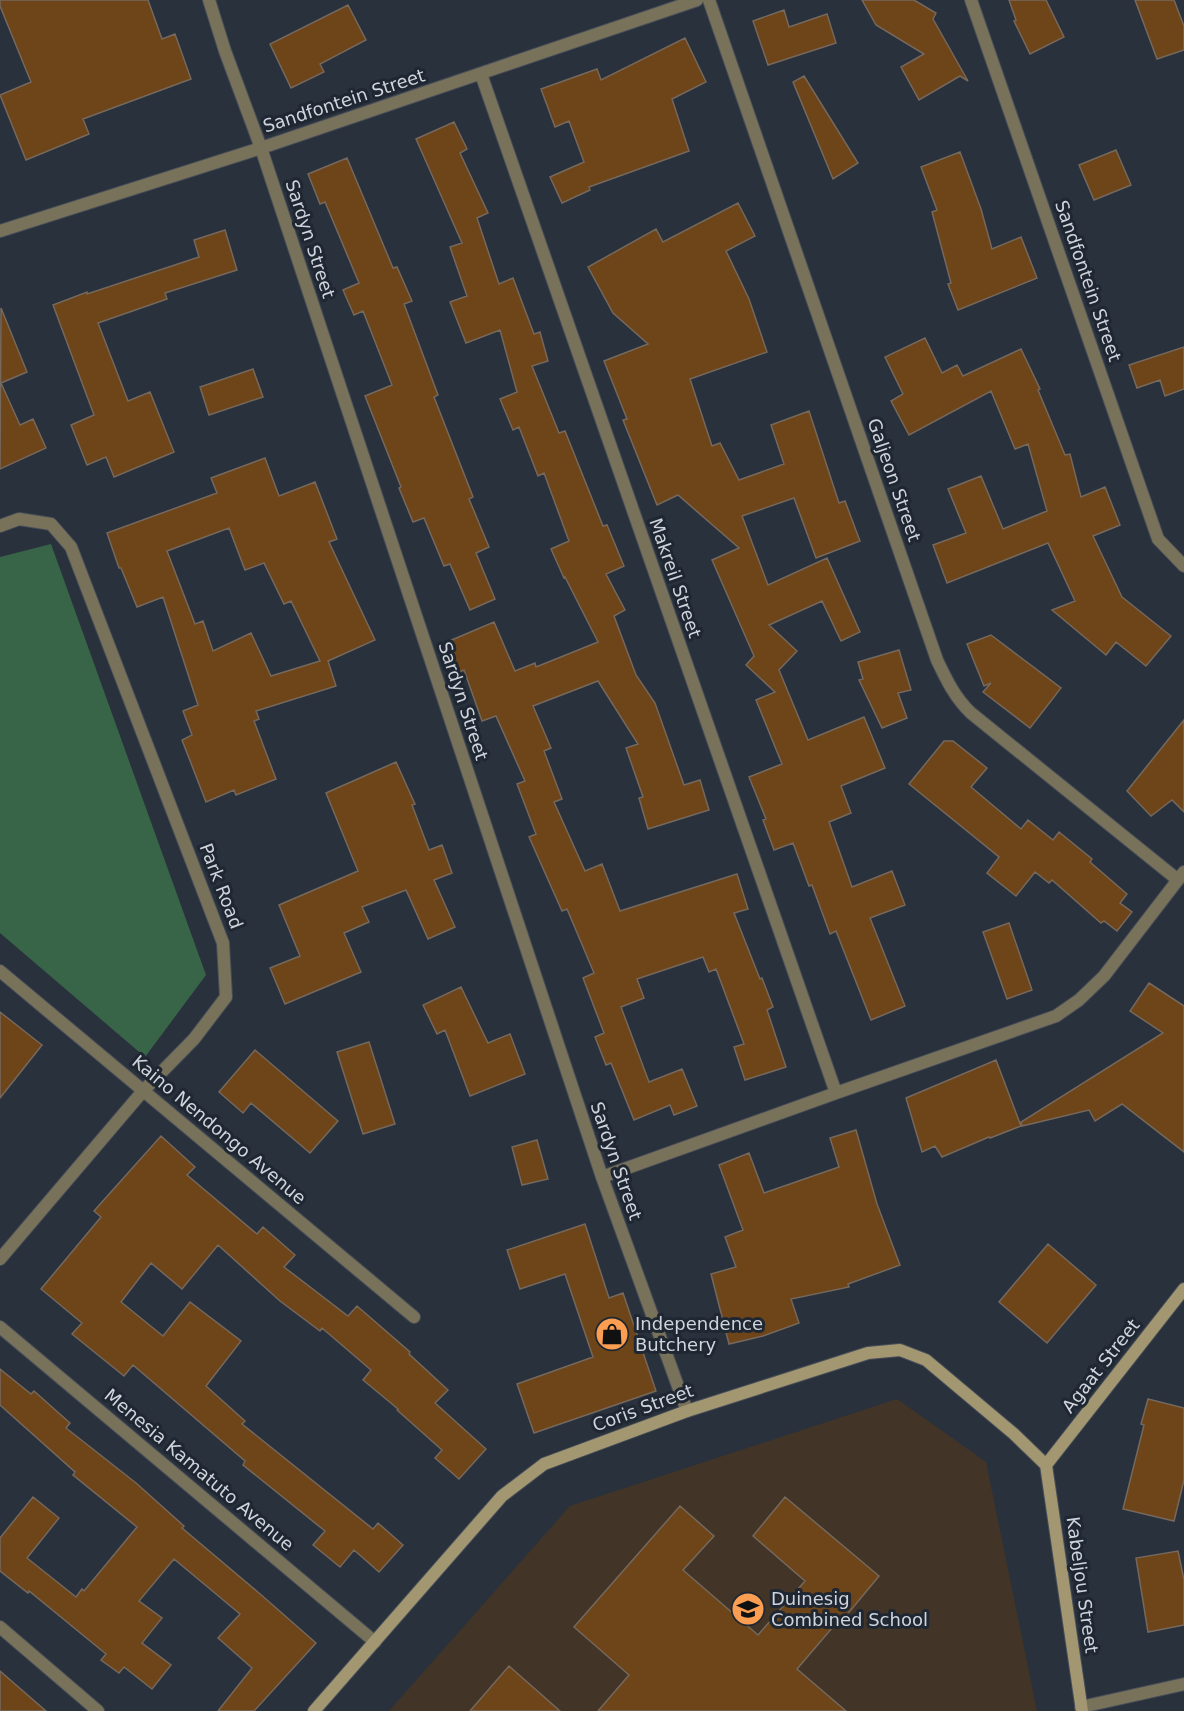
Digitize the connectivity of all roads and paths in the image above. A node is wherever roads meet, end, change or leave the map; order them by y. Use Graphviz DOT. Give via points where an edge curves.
graph roads {
  1 [pos="209,0"];
  2 [pos="697,0"];
  3 [pos="709,0"];
  4 [pos="971,0"];
  5 [pos="481,75"];
  6 [pos="261,148"];
  7 [pos="0,231"];
  8 [pos="0,526"];
  9 [pos="1184,566"];
  10 [pos="1181,876"];
  11 [pos="0,971"];
  12 [pos="144,1091"];
  13 [pos="836,1093"];
  14 [pos="602,1177"];
  15 [pos="0,1259"];
  16 [pos="1184,1288"];
  17 [pos="414,1317"];
  18 [pos="0,1327"];
  19 [pos="687,1411"];
  20 [pos="1046,1465"];
  21 [pos="0,1628"];
  22 [pos="375,1642"];
  23 [pos="1184,1684"];
  24 [pos="1082,1709"];
  25 [pos="98,1711"];
  26 [pos="314,1711"];
  1 -- 6 [label="street, Sardyn Street"];
  2 -- 5 [label="street, Sandfontein Street"];
  3 -- 10 [label="street, Galjeon Street" via="946,678 970,712"];
  4 -- 9 [label="street, Sandfontein Street" via="1158,539"];
  5 -- 6 [label="street, Sandfontein Street"];
  5 -- 13 [label="street, Makreil Street"];
  6 -- 7 [label="street, Sandfontein Street"];
  6 -- 14 [label="street, Sardyn Street"];
  8 -- 12 [label="street, Park Road" via="19,519 51,524 71,547 223,943 226,996 194,1039"];
  10 -- 13 [label="street" via="1104,976 1056,1016"];
  11 -- 12 [label="street, Kaino Nendongo Avenue"];
  12 -- 15 [label="street, Park Road"];
  12 -- 17 [label="street, Kaino Nendongo Avenue"];
  13 -- 14 [label="street"];
  14 -- 19 [label="street, Sardyn Street"];
  16 -- 20 [label="street, Agaat Street"];
  18 -- 22 [label="street, Menesia Kamatuto Avenue"];
  19 -- 20 [label="street, Coris Street" via="868,1353 900,1350 926,1360"];
  19 -- 22 [label="street, Coris Street" via="544,1464 502,1496"];
  20 -- 24 [label="street, Kabeljou Street"];
  21 -- 25 [label="street"];
  22 -- 26 [label="street, Coris Street"];
  23 -- 24 [label="street"];
}
